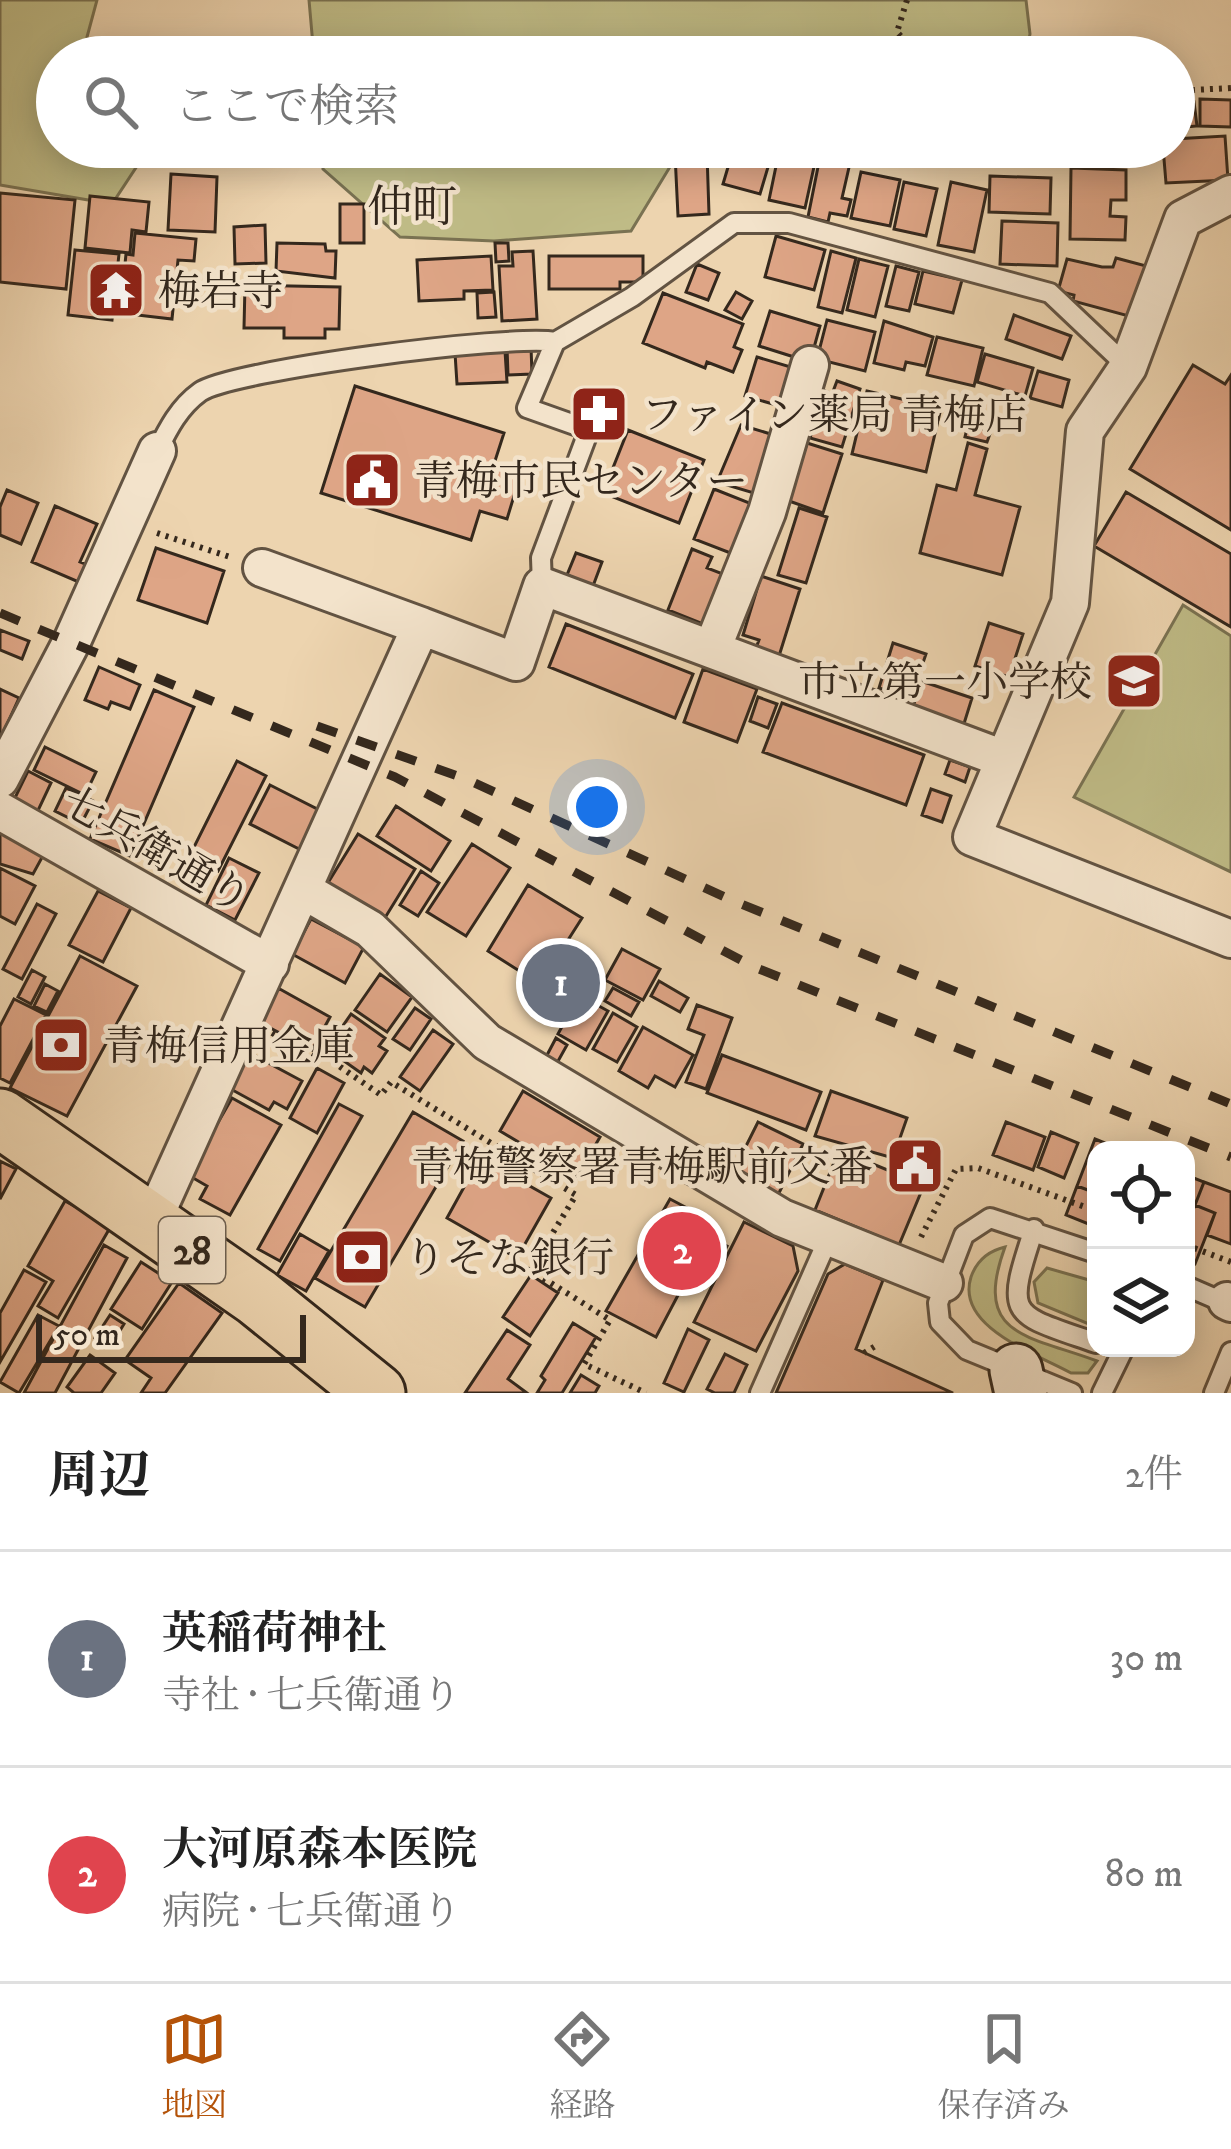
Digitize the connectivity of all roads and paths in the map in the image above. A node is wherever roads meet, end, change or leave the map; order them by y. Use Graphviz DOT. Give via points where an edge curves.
graph roads {
  1 [pos="907,0"];
  2 [pos="901,36"];
  3 [pos="1231,88"];
  4 [pos="1195,90"];
  5 [pos="1231,194"];
  6 [pos="555,342"];
  7 [pos="810,365"];
  8 [pos="1129,367"];
  9 [pos="158,451"];
  10 [pos="127,523"];
  11 [pos="262,568"];
  12 [pos="542,586"];
  13 [pos="421,626"];
  14 [pos="712,650"];
  15 [pos="1004,760"];
  16 [pos="0,779"];
  17 [pos="0,811"];
  18 [pos="303,890"];
  19 [pos="1231,939"];
  20 [pos="270,964"];
  21 [pos="243,1017"];
  22 [pos="0,1118"];
  23 [pos="152,1222"];
  24 [pos="1034,1229"];
  25 [pos="830,1237"];
  26 [pos="1195,1248"];
  27 [pos="1088,1249"];
  28 [pos="1231,1262"];
  29 [pos="944,1283"];
  30 [pos="1195,1289"];
  31 [pos="1230,1303"];
  32 [pos="1087,1339"];
  33 [pos="877,1345"];
  34 [pos="1231,1352"];
  35 [pos="864,1353"];
  36 [pos="1117,1357"];
  37 [pos="1019,1382"];
  38 [pos="376,1393"];
  39 [pos="646,1393"];
  40 [pos="760,1393"];
  41 [pos="1072,1393"];
  42 [pos="1102,1393"];
  43 [pos="1214,1393"];
  1 -- 2 [label="path"];
  3 -- 4 [label="path"];
  5 -- 8 [label="street" via="1184,219"];
  6 -- 8 [label="lane" via="734,223 766,221 1050,293"];
  6 -- 9 [label="lane" via="357,356 203,389 173,419"];
  6 -- 12 [label="lane" via="527,408 589,430 541,558"];
  7 -- 14 [label="street" via="766,512"];
  8 -- 15 [label="street" via="1085,431 1070,603"];
  9 -- 10 [label="street"];
  10 -- 11 [label="path"];
  10 -- 16 [label="street"];
  11 -- 13 [label="street"];
  12 -- 13 [label="street" via="516,662"];
  12 -- 14 [label="street"];
  13 -- 18 [label="street"];
  14 -- 15 [label="street"];
  15 -- 19 [label="street" via="972,838"];
  17 -- 20 [label="street, 七兵衛通り"];
  18 -- 20 [label="street"];
  18 -- 25 [label="street, 七兵衛通り" via="370,929 487,1042 782,1218"];
  20 -- 21 [label="street"];
  21 -- 23 [label="street"];
  21 -- 39 [label="path" via="316,1058 320,1053 381,1095 391,1082 576,1195 530,1270 610,1320 584,1364"];
  22 -- 23 [label="main road, 28"];
  23 -- 38 [label="main road, 28"];
  24 -- 27 [label="lane"];
  24 -- 29 [label="lane" via="1004,1219 976,1223"];
  24 -- 32 [label="lane" via="1013,1290 1018,1307 1033,1321"];
  25 -- 29 [label="street, 七兵衛通り"];
  25 -- 40 [label="lane"];
  26 -- 28 [label="path"];
  29 -- 37 [label="lane" via="940,1322 949,1334"];
  30 -- 31 [label="lane"];
  33 -- 35 [label="path"];
  34 -- 43 [label="lane"];
  36 -- 42 [label="lane"];
  37 -- 41 [label="lane"];
}
